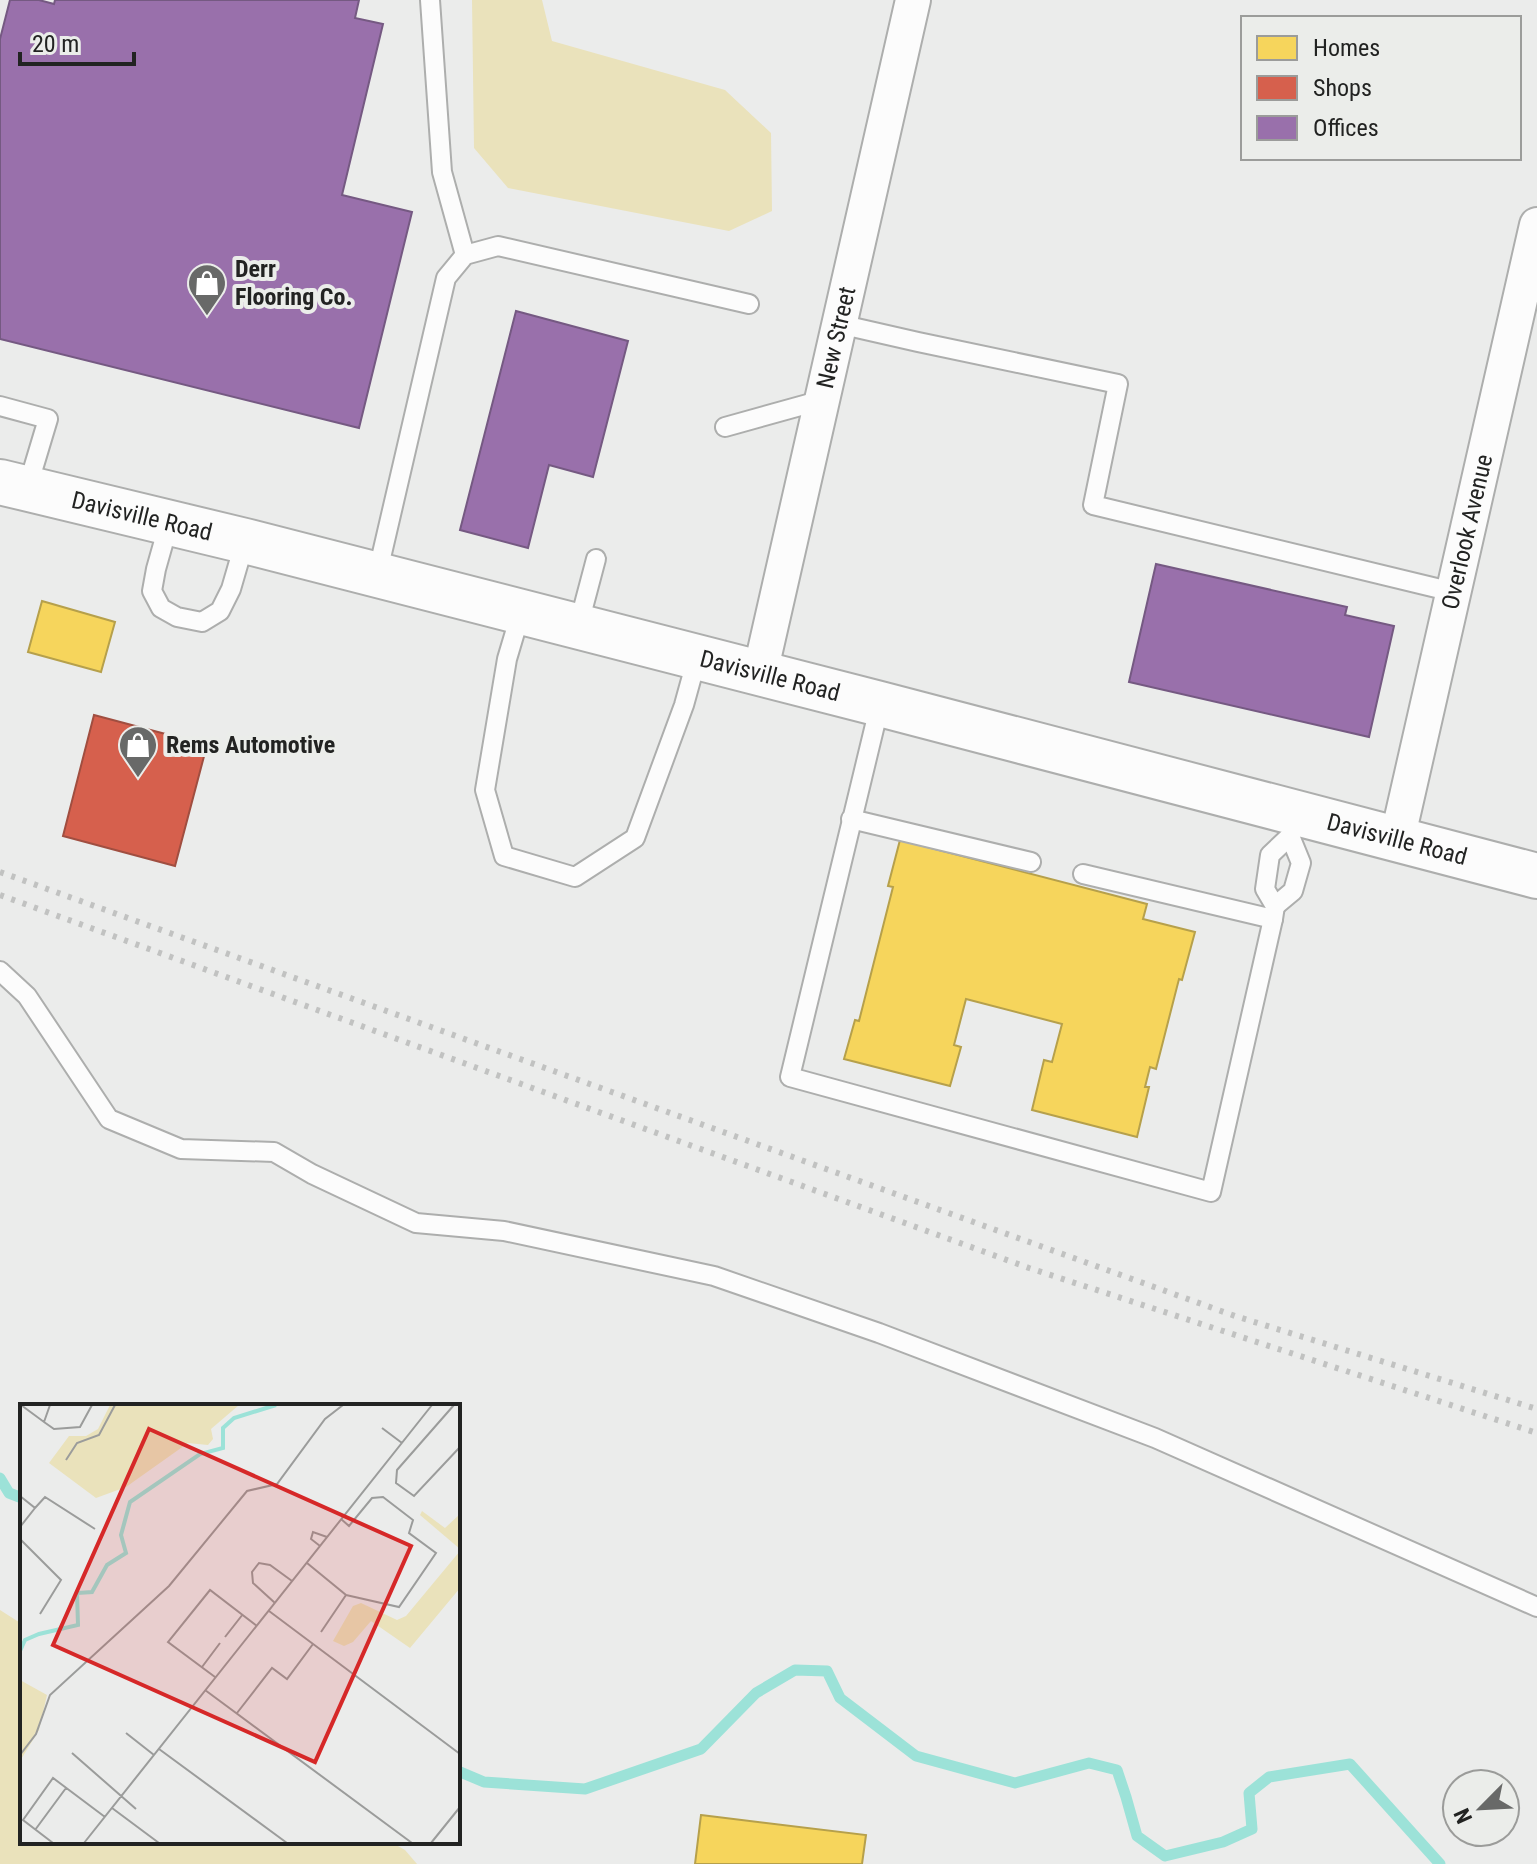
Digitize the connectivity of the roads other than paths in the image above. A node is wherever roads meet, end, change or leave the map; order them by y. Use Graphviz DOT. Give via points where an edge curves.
graph roads {
  1 [pos="430,0"];
  2 [pos="913,0"];
  3 [pos="1537,225"];
  4 [pos="465,255"];
  5 [pos="749,304"];
  6 [pos="839,324"];
  7 [pos="822,400"];
  8 [pos="0,406"];
  9 [pos="725,427"];
  10 [pos="14,486"];
  11 [pos="169,523"];
  12 [pos="245,541"];
  13 [pos="596,559"];
  14 [pos="377,575"];
  15 [pos="1453,592"];
  16 [pos="521,612"];
  17 [pos="578,627"];
  18 [pos="697,658"];
  19 [pos="760,673"];
  20 [pos="880,704"];
  21 [pos="851,819"];
  22 [pos="1293,825"];
  23 [pos="1397,840"];
  24 [pos="1031,862"];
  25 [pos="1083,874"];
  26 [pos="1537,876"];
  27 [pos="1274,913"];
  28 [pos="0,971"];
  29 [pos="1537,1607"];
  1 -- 4 [label="lane" via="442,172"];
  2 -- 6 [label="street, New Street"];
  3 -- 15 [label="street, Overlook Avenue"];
  4 -- 5 [label="lane" via="498,246"];
  4 -- 14 [label="lane" via="446,278"];
  6 -- 7 [label="street, New Street"];
  6 -- 15 [label="lane" via="1118,384 1093,505"];
  7 -- 9 [label="lane"];
  7 -- 19 [label="street, New Street"];
  8 -- 10 [label="lane" via="48,419"];
  10 -- 11 [label="street, Davisville Road"];
  11 -- 12 [label="street, Davisville Road"];
  11 -- 12 [label="lane" via="152,591 161,608 177,617 202,622 220,611"];
  12 -- 14 [label="street, Davisville Road"];
  13 -- 17 [label="lane"];
  14 -- 16 [label="street, Davisville Road"];
  15 -- 23 [label="street, Overlook Avenue"];
  16 -- 17 [label="street, Davisville Road"];
  16 -- 18 [label="lane" via="507,659 485,790 504,856 575,877 635,838"];
  17 -- 18 [label="street, Davisville Road"];
  18 -- 19 [label="street, Davisville Road"];
  19 -- 20 [label="street, Davisville Road"];
  20 -- 21 [label="lane"];
  20 -- 22 [label="street, Davisville Road"];
  21 -- 24 [label="lane"];
  21 -- 27 [label="lane" via="790,1077 1211,1192"];
  22 -- 23 [label="street, Davisville Road"];
  22 -- 27 [label="lane" via="1301,863 1293,891"];
  22 -- 27 [label="lane" via="1270,855 1265,889"];
  23 -- 26 [label="street, Davisville Road"];
  25 -- 27 [label="lane"];
  28 -- 29 [label="lane" via="27,996 109,1119 181,1149 274,1152 416,1223 504,1231 714,1276 1155,1438"];
}
